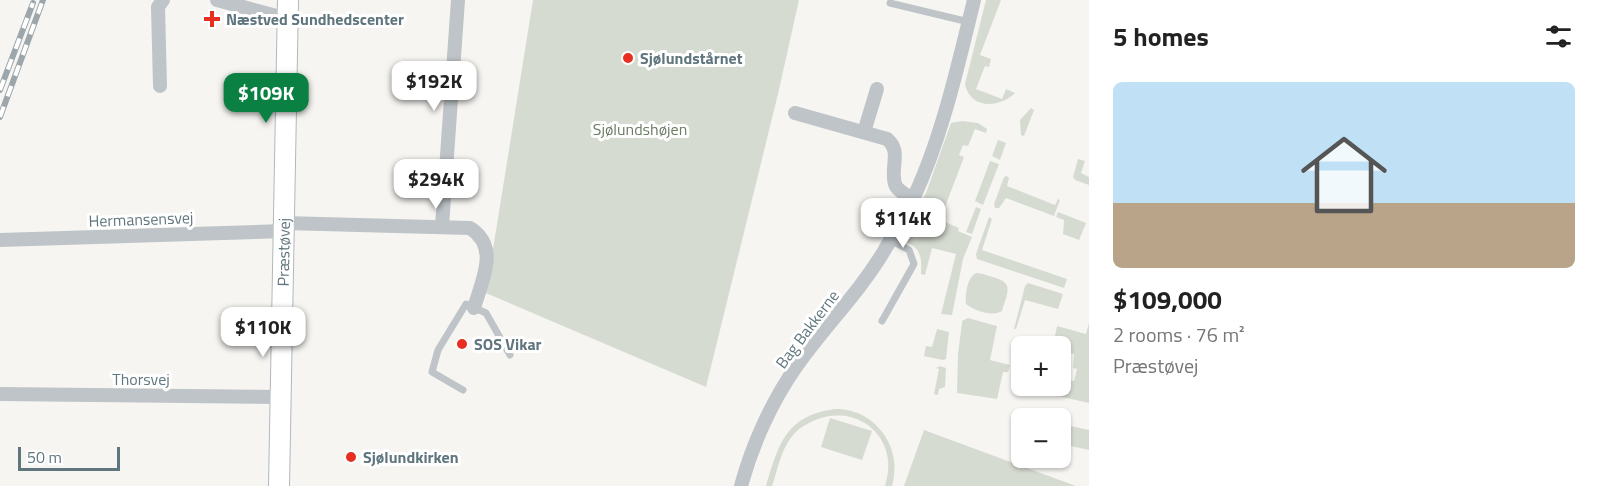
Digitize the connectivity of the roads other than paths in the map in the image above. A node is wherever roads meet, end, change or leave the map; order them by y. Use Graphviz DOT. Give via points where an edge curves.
graph roads {
  1 [pos="163,0"];
  2 [pos="217,0"];
  3 [pos="458,0"];
  4 [pos="974,0"];
  5 [pos="890,3"];
  6 [pos="288,9"];
  7 [pos="969,22"];
  8 [pos="160,86"];
  9 [pos="877,89"];
  10 [pos="795,113"];
  11 [pos="864,132"];
  12 [pos="913,199"];
  13 [pos="442,226"];
  14 [pos="284,227"];
  15 [pos="0,240"];
  16 [pos="890,240"];
  17 [pos="474,308"];
  18 [pos="882,321"];
  19 [pos="510,355"];
  20 [pos="463,390"];
  21 [pos="0,394"];
  22 [pos="281,397"];
  23 [pos="279,486"];
  24 [pos="741,486"];
  1 -- 8 [label="street" via="158,7"];
  2 -- 6 [label="street, Præstøvej"];
  3 -- 13 [label="street"];
  4 -- 7 [label="street, Bag Bakkerne"];
  5 -- 7 [label="lane"];
  6 -- 14 [label="street, Præstøvej"];
  7 -- 12 [label="street, Bag Bakkerne" via="936,140"];
  9 -- 11 [label="street"];
  10 -- 11 [label="street"];
  11 -- 12 [label="street" via="893,144 895,184"];
  12 -- 16 [label="street, Bag Bakkerne"];
  13 -- 14 [label="street, Hermansensvej"];
  13 -- 17 [label="street, Hermansensvej" via="470,228 481,234 486,245 485,270"];
  14 -- 15 [label="street, Hermansensvej"];
  14 -- 22 [label="street, Præstøvej"];
  16 -- 18 [label="lane" via="909,250 914,264"];
  16 -- 24 [label="street, Bag Bakkerne" via="852,297 795,368 757,441"];
  17 -- 19 [label="lane" via="486,314"];
  17 -- 20 [label="lane" via="466,304 438,350 432,372"];
  21 -- 22 [label="street, Thorsvej"];
  22 -- 23 [label="street, Præstøvej"];
}
